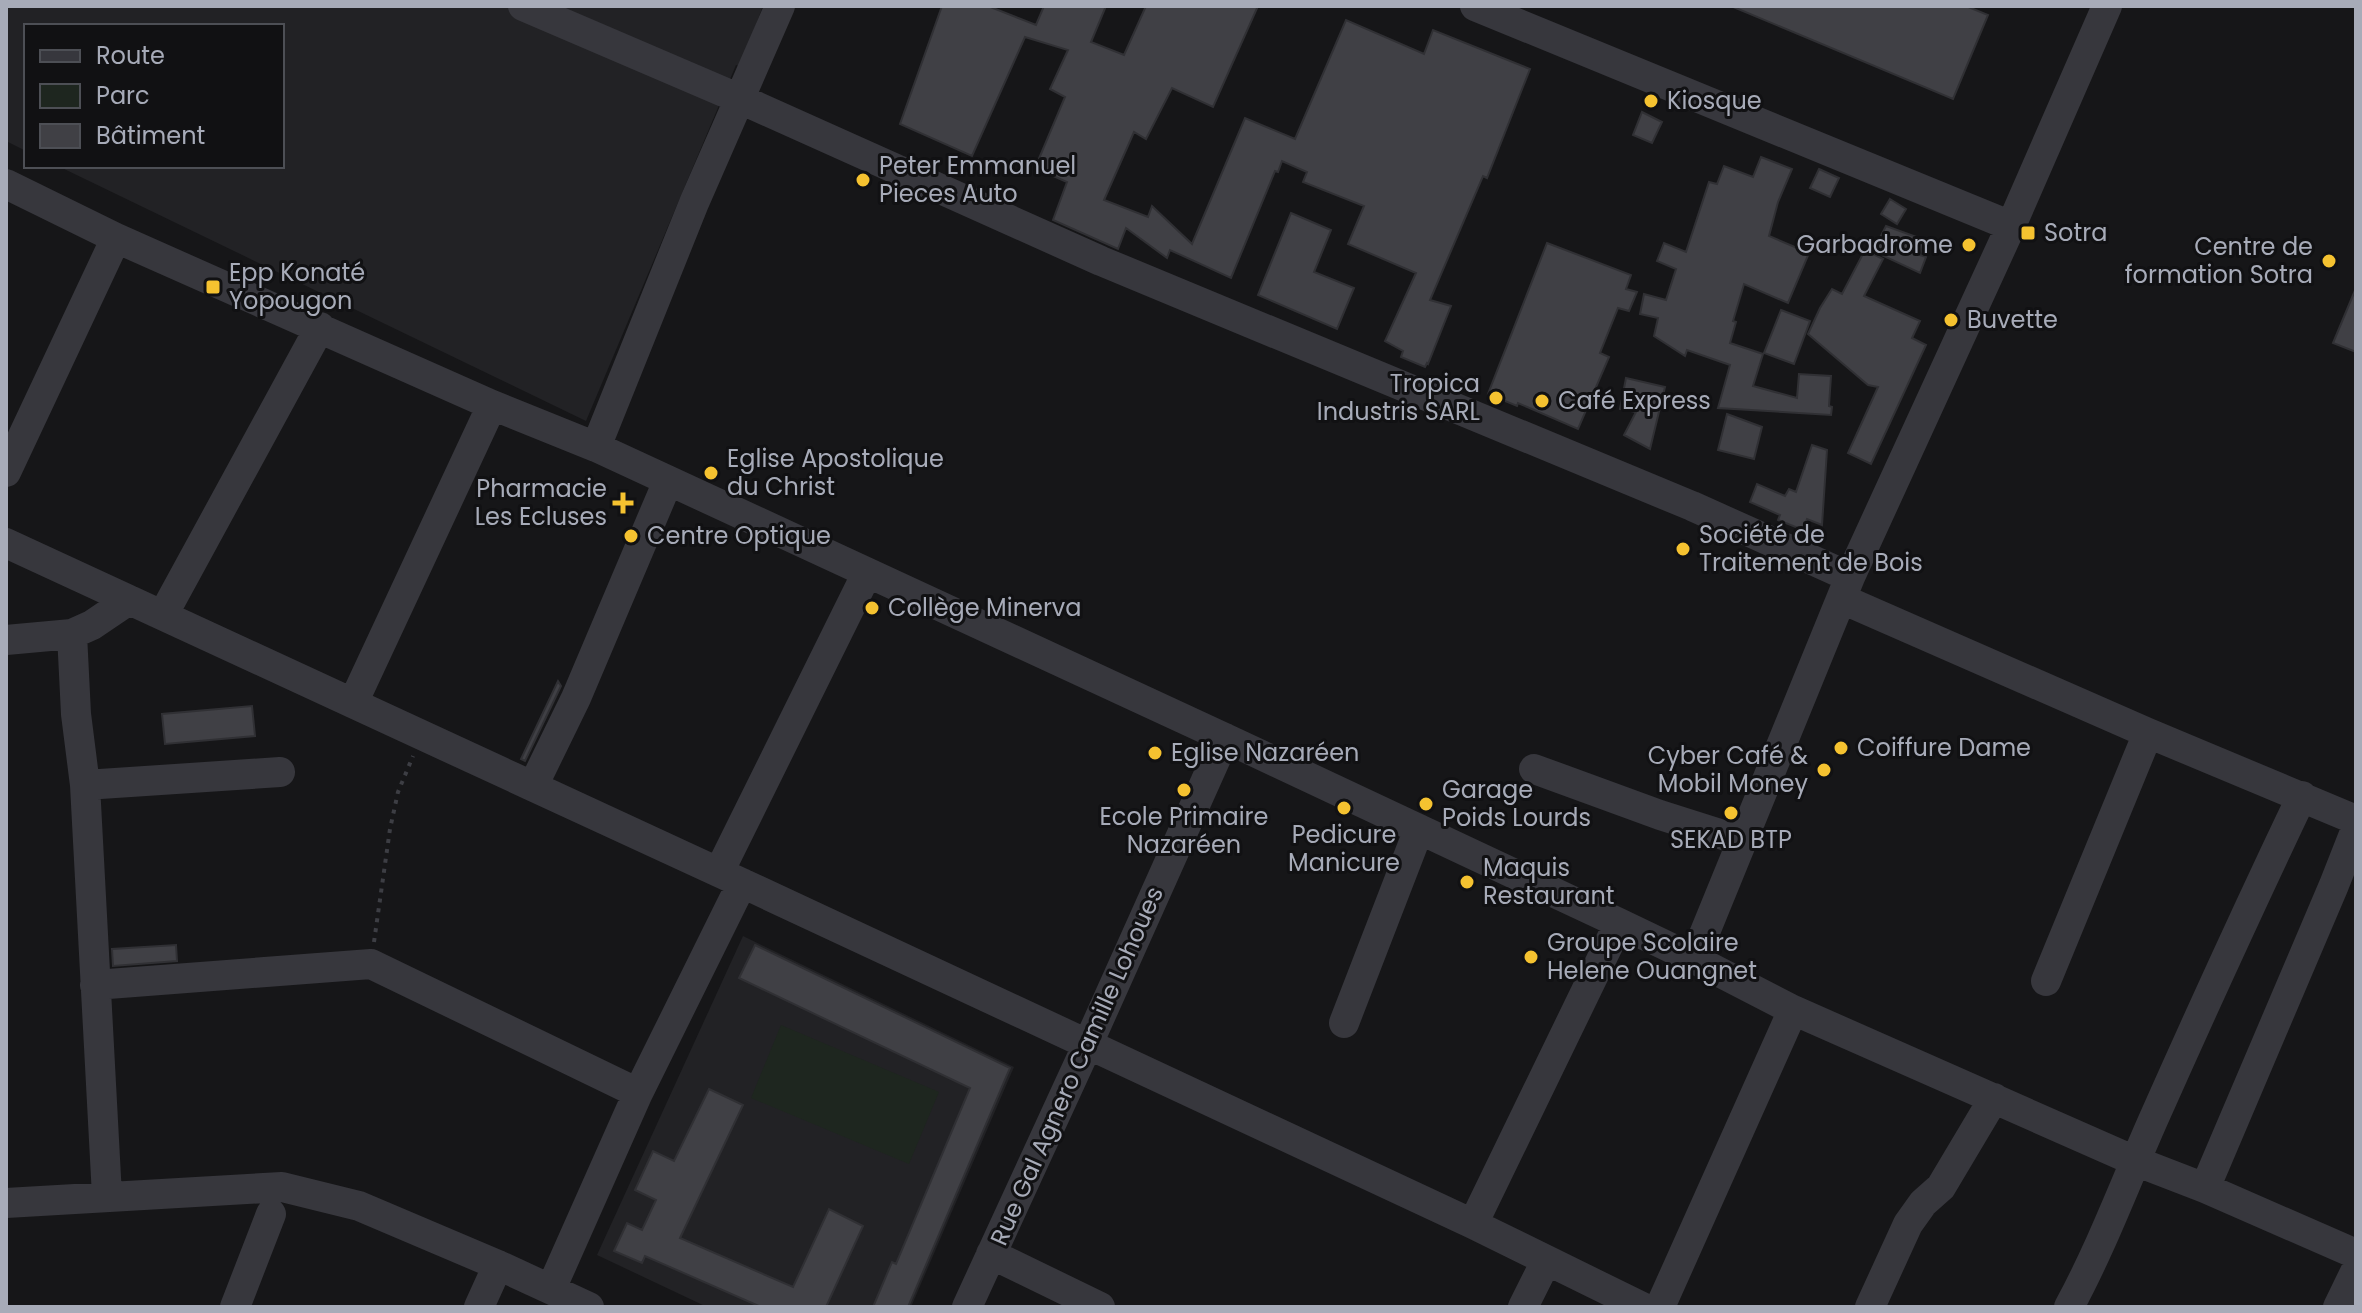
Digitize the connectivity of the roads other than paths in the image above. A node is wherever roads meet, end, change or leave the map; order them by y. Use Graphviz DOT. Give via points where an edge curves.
graph roads {
  1 [pos="523,6"];
  2 [pos="780,6"];
  3 [pos="1475,6"];
  4 [pos="2107,6"];
  5 [pos="740,99"];
  6 [pos="6,184"];
  7 [pos="2011,226"];
  8 [pos="116,238"];
  9 [pos="320,327"];
  10 [pos="492,405"];
  11 [pos="596,447"];
  12 [pos="6,472"];
  13 [pos="668,481"];
  14 [pos="6,543"];
  15 [pos="867,573"];
  16 [pos="1846,588"];
  17 [pos="129,600"];
  18 [pos="163,615"];
  19 [pos="72,634"];
  20 [pos="6,640"];
  21 [pos="353,703"];
  22 [pos="2148,733"];
  23 [pos="1225,738"];
  24 [pos="1534,769"];
  25 [pos="280,772"];
  26 [pos="85,785"];
  27 [pos="533,786"];
  28 [pos="2302,796"];
  29 [pos="2356,820"];
  30 [pos="1419,829"];
  31 [pos="2356,829"];
  32 [pos="1742,841"];
  33 [pos="730,878"];
  34 [pos="1619,923"];
  35 [pos="1694,959"];
  36 [pos="2046,981"];
  37 [pos="95,985"];
  38 [pos="1793,1010"];
  39 [pos="1344,1023"];
  40 [pos="1087,1046"];
  41 [pos="638,1093"];
  42 [pos="1994,1098"];
  43 [pos="2135,1161"];
  44 [pos="2205,1188"];
  45 [pos="107,1196"];
  46 [pos="6,1203"];
  47 [pos="271,1214"];
  48 [pos="1473,1224"];
  49 [pos="991,1254"];
  50 [pos="2356,1254"];
  51 [pos="1546,1261"];
  52 [pos="498,1265"];
  53 [pos="2356,1270"];
  54 [pos="551,1289"];
  55 [pos="235,1307"];
  56 [pos="479,1307"];
  57 [pos="589,1307"];
  58 [pos="967,1307"];
  59 [pos="1100,1307"];
  60 [pos="1523,1307"];
  61 [pos="1642,1307"];
  62 [pos="1660,1307"];
  63 [pos="1870,1307"];
  64 [pos="2069,1307"];
  65 [pos="2338,1307"];
  1 -- 5 [label="street"];
  2 -- 5 [label="street"];
  3 -- 7 [label="street"];
  4 -- 7 [label="street"];
  5 -- 11 [label="street"];
  5 -- 16 [label="street" via="1101,261 1692,506"];
  6 -- 8 [label="street"];
  7 -- 16 [label="street"];
  8 -- 9 [label="street"];
  8 -- 12 [label="street"];
  9 -- 10 [label="street"];
  9 -- 18 [label="street"];
  10 -- 11 [label="street"];
  10 -- 21 [label="street"];
  11 -- 13 [label="street"];
  13 -- 15 [label="street"];
  13 -- 27 [label="street"];
  14 -- 17 [label="street"];
  15 -- 23 [label="street"];
  15 -- 33 [label="street"];
  16 -- 22 [label="street"];
  16 -- 32 [label="street"];
  17 -- 18 [label="street"];
  17 -- 19 [label="street"];
  18 -- 21 [label="street"];
  19 -- 20 [label="street"];
  19 -- 26 [label="street"];
  21 -- 27 [label="street"];
  22 -- 28 [label="street"];
  22 -- 36 [label="street"];
  23 -- 30 [label="street"];
  23 -- 40 [label="street, Rue Gal Agnero Camille Lohoues"];
  24 -- 32 [label="street"];
  25 -- 26 [label="street"];
  26 -- 37 [label="street"];
  27 -- 33 [label="street"];
  28 -- 29 [label="street"];
  28 -- 43 [label="street"];
  30 -- 34 [label="street"];
  30 -- 39 [label="street"];
  31 -- 44 [label="street"];
  32 -- 35 [label="street"];
  33 -- 40 [label="street"];
  33 -- 41 [label="street"];
  34 -- 35 [label="street"];
  34 -- 48 [label="street"];
  35 -- 38 [label="street"];
  37 -- 41 [label="street" via="371,964"];
  37 -- 45 [label="street"];
  38 -- 42 [label="street"];
  38 -- 62 [label="street"];
  40 -- 48 [label="street"];
  40 -- 49 [label="street, Rue Gal Agnero Camille Lohoues"];
  41 -- 54 [label="street"];
  42 -- 43 [label="street"];
  42 -- 63 [label="street" via="1941,1187 1908,1224"];
  43 -- 44 [label="street"];
  43 -- 64 [label="street"];
  44 -- 50 [label="street"];
  45 -- 46 [label="street"];
  45 -- 52 [label="street" via="282,1187 359,1206"];
  47 -- 55 [label="street"];
  48 -- 51 [label="street"];
  49 -- 58 [label="street, Rue Gal Agnero Camille Lohoues"];
  49 -- 59 [label="street"];
  51 -- 60 [label="street"];
  51 -- 61 [label="street"];
  52 -- 54 [label="street"];
  52 -- 56 [label="street"];
  53 -- 65 [label="street"];
  54 -- 57 [label="street"];
}
